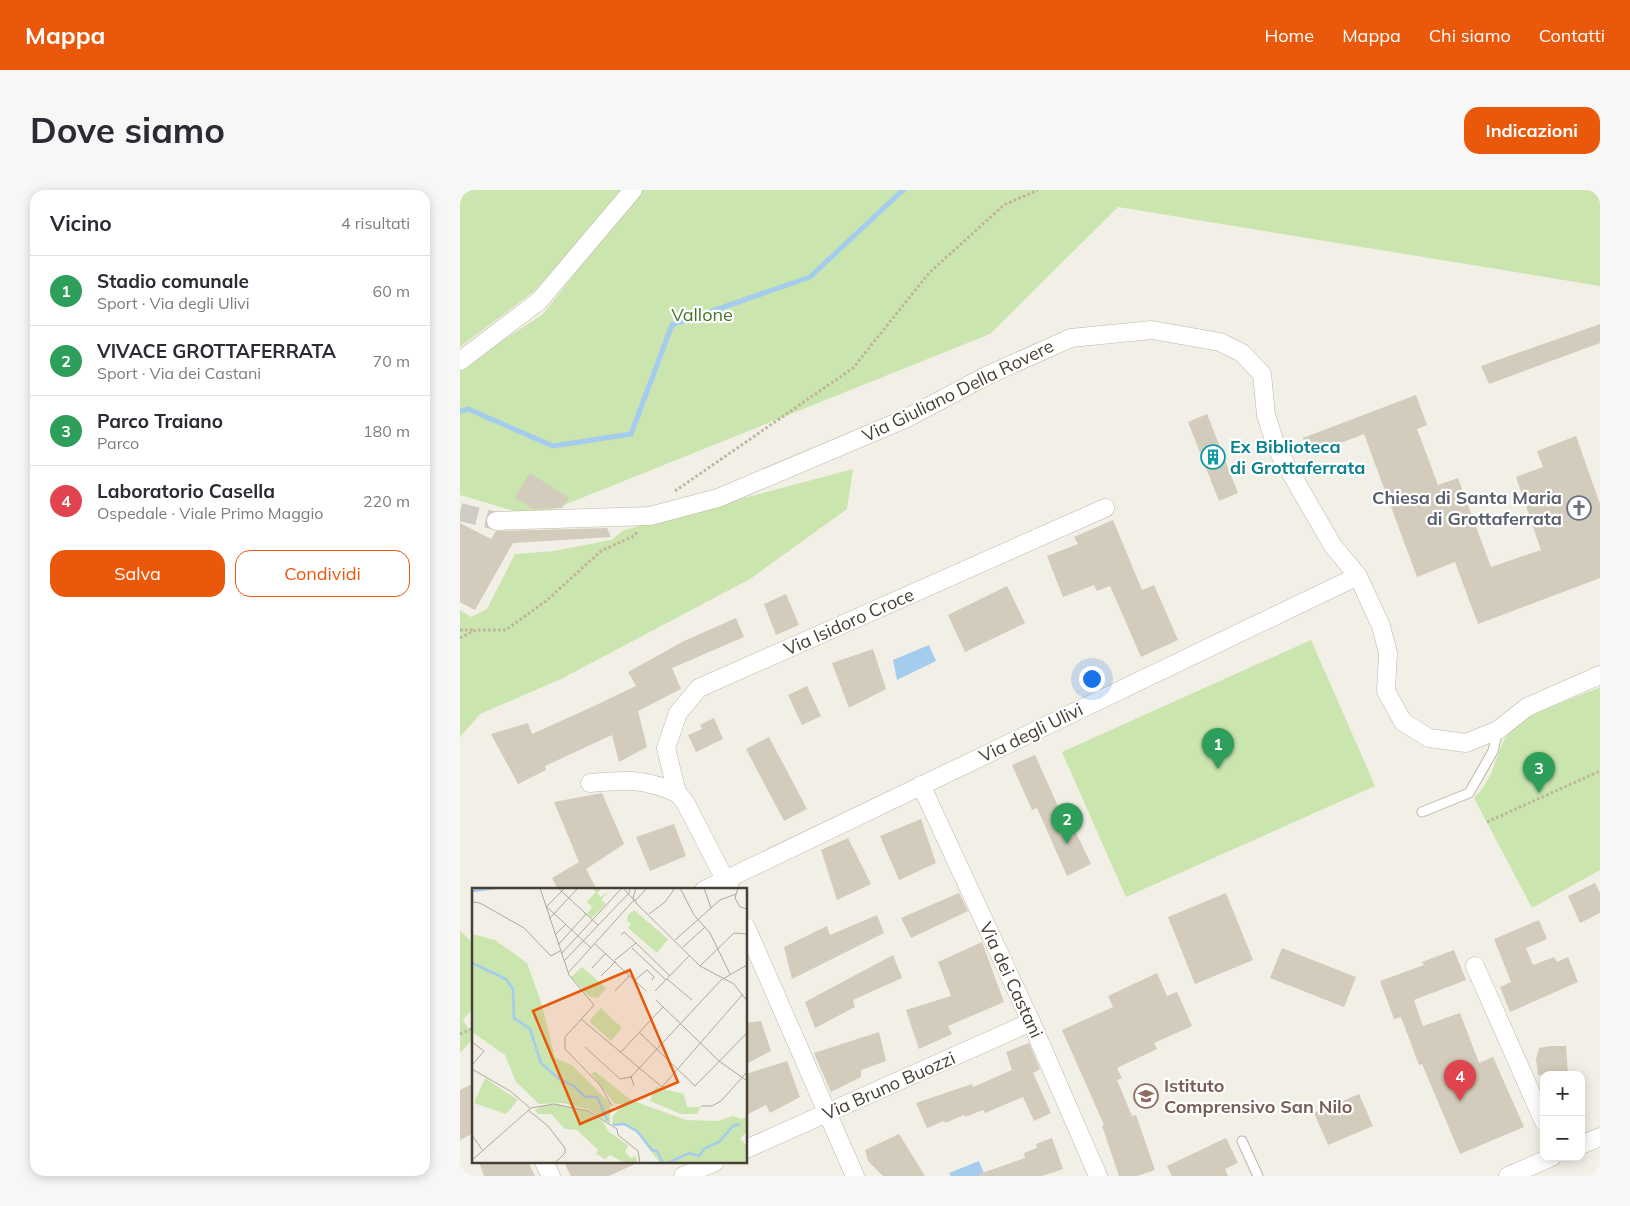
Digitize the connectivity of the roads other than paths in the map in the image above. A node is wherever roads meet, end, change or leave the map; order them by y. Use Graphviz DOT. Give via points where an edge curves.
graph roads {
  1 [pos="633,190"];
  2 [pos="460,361"];
  3 [pos="1106,508"];
  4 [pos="496,521"];
  5 [pos="1358,576"];
  6 [pos="1600,675"];
  7 [pos="1498,730"];
  8 [pos="590,783"];
  9 [pos="921,785"];
  10 [pos="673,788"];
  11 [pos="1422,812"];
  12 [pos="728,884"];
  13 [pos="712,888"];
  14 [pos="748,932"];
  15 [pos="1475,966"];
  16 [pos="1032,1022"];
  17 [pos="828,1114"];
  18 [pos="1541,1116"];
  19 [pos="1600,1137"];
  20 [pos="1242,1141"];
  21 [pos="1585,1143"];
  22 [pos="748,1148"];
  23 [pos="1543,1161"];
  24 [pos="545,1164"];
  25 [pos="710,1164"];
  26 [pos="551,1176"];
  27 [pos="683,1176"];
  28 [pos="855,1176"];
  29 [pos="1098,1176"];
  30 [pos="1258,1176"];
  31 [pos="1508,1176"];
  1 -- 2 [label="street" via="539,301"];
  3 -- 10 [label="street, Via Isidoro Croce" via="699,688 678,713 666,748"];
  4 -- 5 [label="street, Via Giuliano Della Rovere" via="650,516 718,498 905,419 988,374 1071,338 1152,330 1220,342 1242,353 1262,374 1266,415 1277,449 1333,546"];
  5 -- 7 [label="street" via="1388,653 1386,691 1404,722 1429,738 1449,741 1466,742"];
  5 -- 9 [label="street, Via degli Ulivi"];
  6 -- 7 [label="street" via="1527,707"];
  7 -- 11 [label="lane" via="1493,751 1469,793"];
  8 -- 10 [label="street" via="626,780"];
  9 -- 12 [label="street, Via degli Ulivi"];
  9 -- 16 [label="street, Via dei Castani"];
  10 -- 12 [label="street" via="685,802"];
  12 -- 13 [label="street, Via degli Ulivi"];
  14 -- 17 [label="street"];
  15 -- 18 [label="street"];
  16 -- 17 [label="street, Via Bruno Buozzi"];
  16 -- 29 [label="street, Via dei Castani"];
  17 -- 22 [label="street, Via Bruno Buozzi"];
  17 -- 28 [label="street"];
  19 -- 21 [label="street"];
  20 -- 30 [label="lane"];
  23 -- 31 [label="street"];
  24 -- 26 [label="street"];
  25 -- 27 [label="street"];
}
